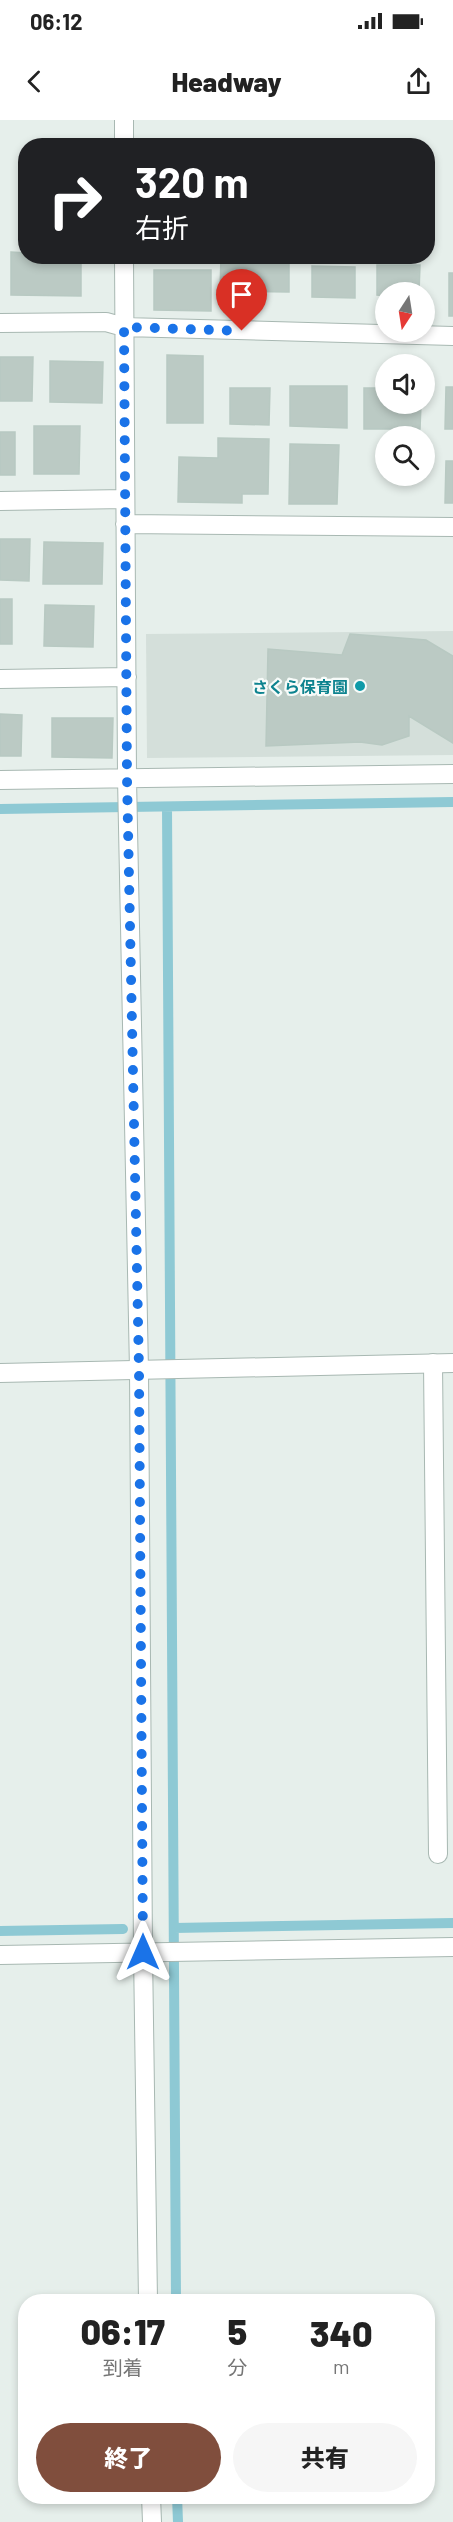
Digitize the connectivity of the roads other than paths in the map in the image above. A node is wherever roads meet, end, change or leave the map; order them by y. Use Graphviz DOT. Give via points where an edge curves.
graph roads {
  1 [pos="124,120"];
  2 [pos="124,138"];
  3 [pos="124,264"];
  4 [pos="0,323"];
  5 [pos="124,327"];
  6 [pos="453,336"];
  7 [pos="125,499"];
  8 [pos="0,501"];
  9 [pos="125,524"];
  10 [pos="453,527"];
  11 [pos="127,677"];
  12 [pos="0,679"];
  13 [pos="453,774"];
  14 [pos="127,778"];
  15 [pos="0,780"];
  16 [pos="433,1363"];
  17 [pos="453,1363"];
  18 [pos="139,1370"];
  19 [pos="0,1373"];
  20 [pos="438,1854"];
  21 [pos="453,1947"];
  22 [pos="143,1952"];
  23 [pos="0,1954"];
  24 [pos="148,2294"];
  25 [pos="152,2504"];
  26 [pos="152,2522"];
  1 -- 2 [label="street"];
  3 -- 5 [label="street"];
  4 -- 5 [label="street" via="106,322"];
  5 -- 6 [label="street"];
  5 -- 7 [label="street"];
  7 -- 8 [label="street"];
  7 -- 9 [label="street"];
  9 -- 10 [label="street"];
  9 -- 11 [label="street"];
  11 -- 12 [label="street"];
  11 -- 14 [label="street"];
  13 -- 14 [label="street"];
  14 -- 15 [label="street"];
  14 -- 18 [label="street"];
  16 -- 17 [label="street"];
  16 -- 18 [label="street"];
  16 -- 20 [label="street"];
  18 -- 19 [label="street"];
  18 -- 22 [label="street"];
  21 -- 22 [label="street"];
  22 -- 23 [label="street"];
  22 -- 24 [label="street"];
  25 -- 26 [label="street"];
}
